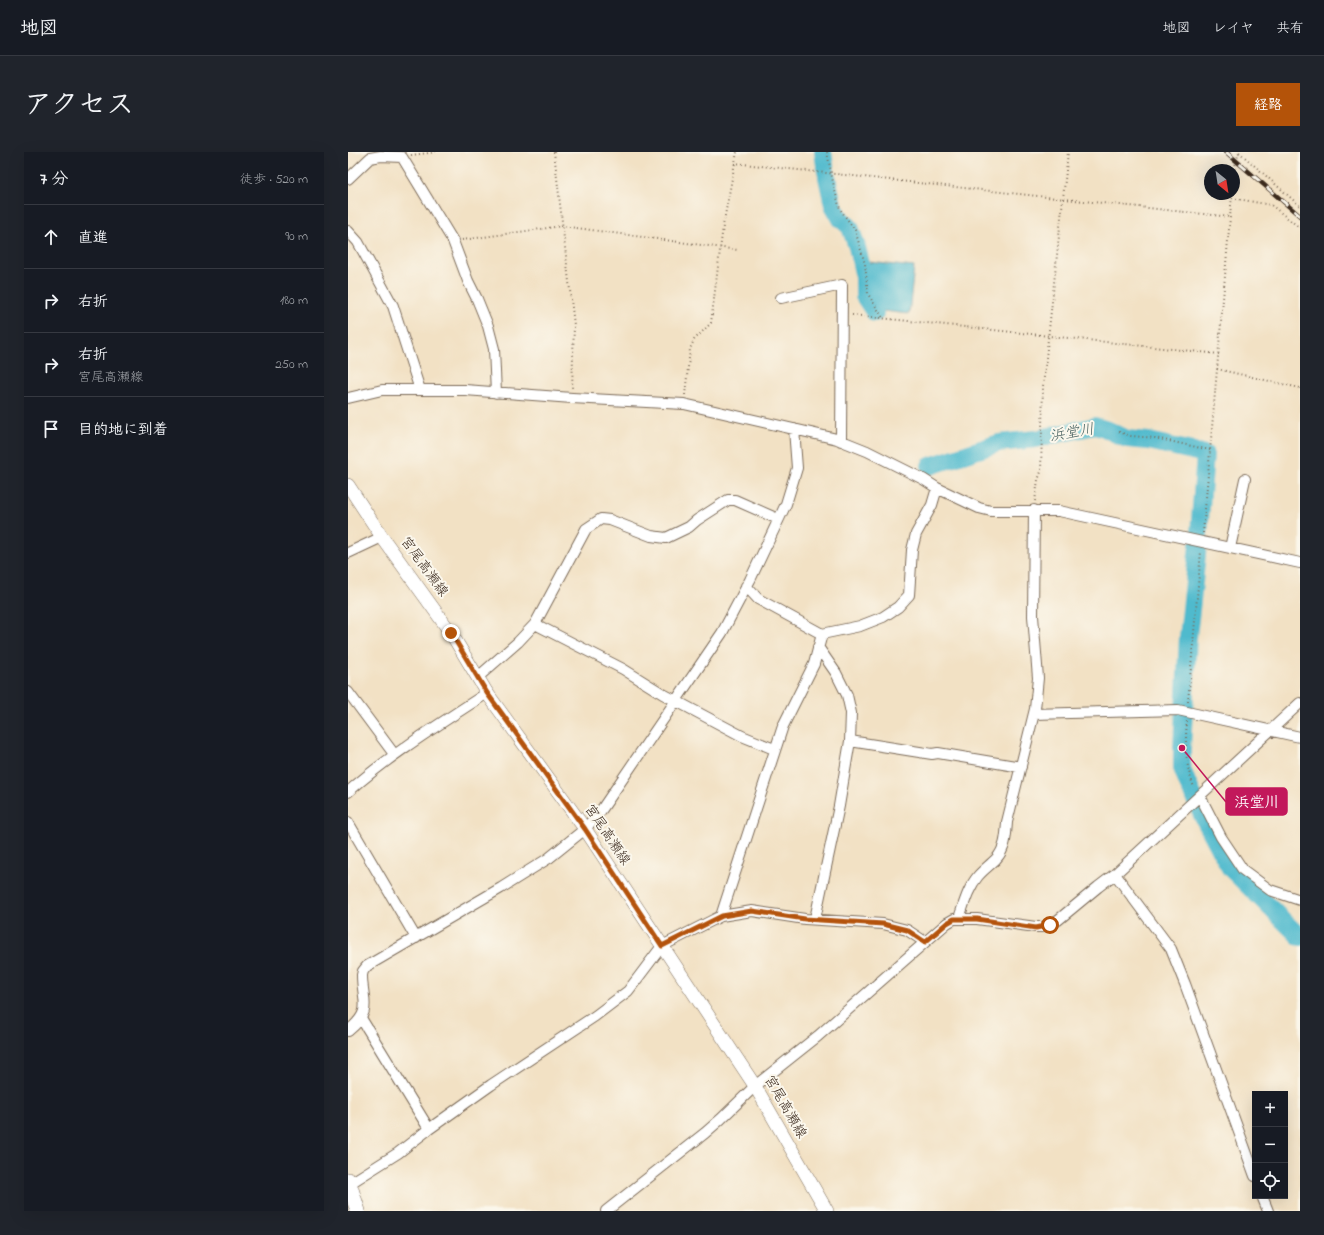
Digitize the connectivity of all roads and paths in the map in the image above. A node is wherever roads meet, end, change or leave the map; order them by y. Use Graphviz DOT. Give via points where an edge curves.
graph roads {
  1 [pos="437,152"];
  2 [pos="554,152"];
  3 [pos="737,152"];
  4 [pos="827,152"];
  5 [pos="1068,152"];
  6 [pos="1239,152"];
  7 [pos="395,155"];
  8 [pos="734,164"];
  9 [pos="1236,164"];
  10 [pos="831,174"];
  11 [pos="348,179"];
  12 [pos="1063,199"];
  13 [pos="1240,199"];
  14 [pos="1232,200"];
  15 [pos="1300,206"];
  16 [pos="1231,217"];
  17 [pos="562,226"];
  18 [pos="1300,228"];
  19 [pos="348,231"];
  20 [pos="453,241"];
  21 [pos="720,247"];
  22 [pos="738,250"];
  23 [pos="781,298"];
  24 [pos="842,313"];
  25 [pos="883,318"];
  26 [pos="1048,336"];
  27 [pos="1219,354"];
  28 [pos="1217,370"];
  29 [pos="1300,388"];
  30 [pos="420,390"];
  31 [pos="496,392"];
  32 [pos="348,398"];
  33 [pos="572,398"];
  34 [pos="684,404"];
  35 [pos="794,429"];
  36 [pos="1119,432"];
  37 [pos="841,441"];
  38 [pos="1210,450"];
  39 [pos="1246,479"];
  40 [pos="348,485"];
  41 [pos="937,488"];
  42 [pos="1034,510"];
  43 [pos="778,519"];
  44 [pos="382,537"];
  45 [pos="1202,541"];
  46 [pos="1230,548"];
  47 [pos="348,553"];
  48 [pos="1300,563"];
  49 [pos="746,586"];
  50 [pos="535,624"];
  51 [pos="822,634"];
  52 [pos="818,647"];
  53 [pos="478,677"];
  54 [pos="348,692"];
  55 [pos="487,693"];
  56 [pos="676,701"];
  57 [pos="1300,704"];
  58 [pos="1184,711"];
  59 [pos="1034,714"];
  60 [pos="1271,730"];
  61 [pos="1300,736"];
  62 [pos="850,741"];
  63 [pos="774,750"];
  64 [pos="394,754"];
  65 [pos="1021,767"];
  66 [pos="348,792"];
  67 [pos="1197,798"];
  68 [pos="348,822"];
  69 [pos="585,829"];
  70 [pos="1115,874"];
  71 [pos="1300,900"];
  72 [pos="722,916"];
  73 [pos="815,918"];
  74 [pos="960,918"];
  75 [pos="416,938"];
  76 [pos="925,942"];
  77 [pos="662,946"];
  78 [pos="361,1018"];
  79 [pos="348,1031"];
  80 [pos="755,1086"];
  81 [pos="429,1129"];
  82 [pos="1252,1168"];
  83 [pos="349,1182"];
  84 [pos="1263,1199"];
  85 [pos="358,1211"];
  86 [pos="606,1211"];
  87 [pos="827,1211"];
  88 [pos="1268,1211"];
  1 -- 7 [label="path"];
  2 -- 17 [label="path"];
  3 -- 8 [label="path"];
  4 -- 10 [label="path"];
  5 -- 12 [label="path"];
  6 -- 9 [label="path"];
  6 -- 15 [label="path"];
  7 -- 11 [label="street" via="370,158"];
  7 -- 20 [label="street"];
  8 -- 10 [label="path"];
  8 -- 21 [label="path"];
  10 -- 12 [label="path"];
  10 -- 25 [label="path" via="840,209 855,230 865,264 868,294"];
  12 -- 16 [label="path"];
  12 -- 26 [label="path"];
  13 -- 18 [label="path" via="1271,205"];
  14 -- 16 [label="path"];
  16 -- 27 [label="path"];
  17 -- 20 [label="path"];
  17 -- 21 [label="path"];
  17 -- 33 [label="path" via="574,325"];
  19 -- 30 [label="street" via="358,242 392,306"];
  20 -- 31 [label="street" via="490,332 494,349"];
  21 -- 22 [label="path"];
  21 -- 34 [label="path" via="711,324 694,340 690,349"];
  23 -- 24 [label="street" via="842,285"];
  24 -- 25 [label="path"];
  24 -- 37 [label="street"];
  25 -- 26 [label="path"];
  26 -- 27 [label="path"];
  26 -- 42 [label="path" via="1043,386 1041,472"];
  27 -- 28 [label="path"];
  28 -- 29 [label="path"];
  28 -- 38 [label="path"];
  30 -- 31 [label="street"];
  30 -- 32 [label="street" via="382,390"];
  31 -- 33 [label="street"];
  33 -- 34 [label="street"];
  34 -- 35 [label="street"];
  35 -- 37 [label="street"];
  35 -- 43 [label="street" via="797,468 786,504"];
  36 -- 38 [label="path"];
  37 -- 41 [label="street" via="867,451"];
  38 -- 45 [label="path"];
  39 -- 46 [label="street"];
  40 -- 44 [label="main road, 宮尾高瀬線"];
  41 -- 42 [label="street" via="991,511"];
  41 -- 51 [label="street" via="932,505 914,539 909,595 898,607 883,617 860,626"];
  42 -- 45 [label="street" via="1059,511"];
  42 -- 59 [label="street" via="1034,616 1038,678"];
  43 -- 49 [label="street"];
  43 -- 50 [label="street" via="735,500 728,500 689,527 666,538 651,536 601,519 586,529"];
  44 -- 47 [label="street"];
  44 -- 53 [label="main road, 宮尾高瀬線" via="451,633"];
  45 -- 46 [label="street"];
  45 -- 58 [label="path"];
  46 -- 48 [label="street"];
  49 -- 51 [label="street" via="758,599"];
  49 -- 56 [label="street" via="722,633"];
  50 -- 53 [label="street"];
  50 -- 56 [label="street" via="623,669"];
  51 -- 52 [label="street"];
  52 -- 62 [label="street" via="847,694 851,713"];
  52 -- 63 [label="street" via="814,664"];
  53 -- 55 [label="main road, 宮尾高瀬線"];
  54 -- 64 [label="street"];
  55 -- 64 [label="street"];
  55 -- 69 [label="main road, 宮尾高瀬線"];
  56 -- 63 [label="street"];
  56 -- 69 [label="street" via="602,809"];
  57 -- 60 [label="street"];
  58 -- 59 [label="street"];
  58 -- 60 [label="street"];
  58 -- 67 [label="path" via="1186,759"];
  59 -- 65 [label="street"];
  60 -- 61 [label="street"];
  60 -- 67 [label="street"];
  62 -- 65 [label="street"];
  62 -- 73 [label="street"];
  63 -- 72 [label="street"];
  64 -- 66 [label="street"];
  65 -- 74 [label="street" via="1003,850 971,887"];
  67 -- 70 [label="street"];
  67 -- 71 [label="street" via="1243,870 1270,890"];
  68 -- 75 [label="street"];
  69 -- 75 [label="street" via="549,858"];
  69 -- 77 [label="main road, 宮尾高瀬線"];
  70 -- 74 [label="street" via="1058,920 1044,927"];
  70 -- 82 [label="street" via="1171,949"];
  72 -- 73 [label="street" via="752,911 805,919"];
  72 -- 77 [label="street"];
  73 -- 76 [label="street" via="898,926 914,933"];
  74 -- 76 [label="street" via="947,923"];
  75 -- 78 [label="street" via="367,966 363,971 365,1004"];
  76 -- 80 [label="street" via="818,1036"];
  77 -- 80 [label="main road, 宮尾高瀬線"];
  77 -- 81 [label="street" via="628,991"];
  78 -- 79 [label="street"];
  78 -- 81 [label="street"];
  80 -- 86 [label="street" via="721,1120"];
  80 -- 87 [label="main road, 宮尾高瀬線"];
  81 -- 83 [label="street" via="398,1153"];
  83 -- 85 [label="highway"];
  84 -- 88 [label="street"];
}
